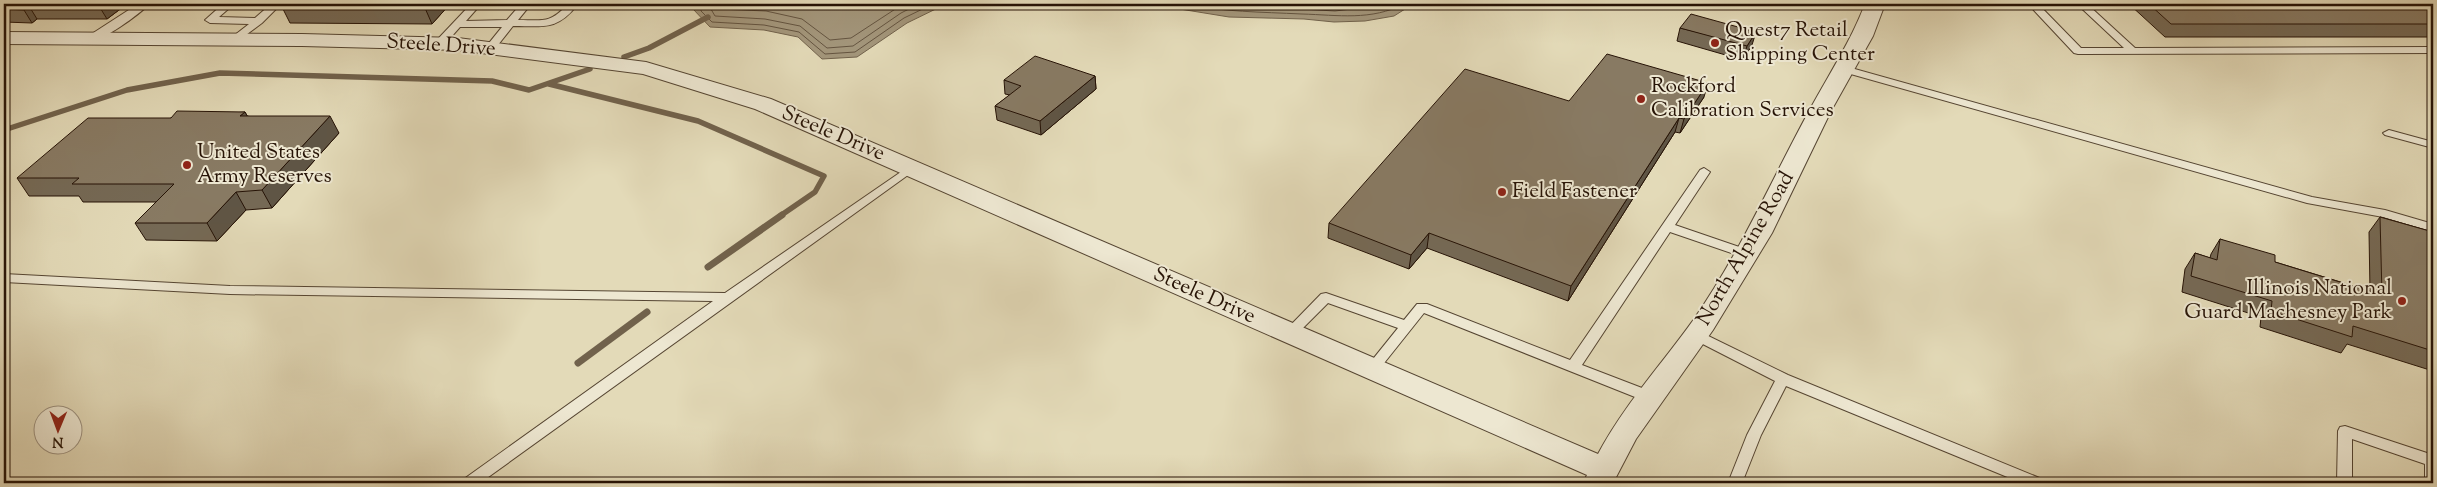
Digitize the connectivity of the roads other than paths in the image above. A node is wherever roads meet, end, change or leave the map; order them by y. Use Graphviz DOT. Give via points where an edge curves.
graph roads {
  1 [pos="144,4"];
  2 [pos="230,4"];
  3 [pos="276,4"];
  4 [pos="476,4"];
  5 [pos="526,4"];
  6 [pos="572,4"];
  7 [pos="1875,4"];
  8 [pos="2033,4"];
  9 [pos="2082,4"];
  10 [pos="258,20"];
  11 [pos="457,24"];
  12 [pos="510,24"];
  13 [pos="4,38"];
  14 [pos="91,39"];
  15 [pos="235,40"];
  16 [pos="440,43"];
  17 [pos="490,48"];
  18 [pos="2433,50"];
  19 [pos="2133,52"];
  20 [pos="1844,69"];
  21 [pos="2389,133"];
  22 [pos="2433,145"];
  23 [pos="911,168"];
  24 [pos="1704,172"];
  25 [pos="1669,227"];
  26 [pos="2433,228"];
  27 [pos="1747,254"];
  28 [pos="4,278"];
  29 [pos="728,296"];
  30 [pos="1407,326"];
  31 [pos="1290,333"];
  32 [pos="1696,335"];
  33 [pos="1573,367"];
  34 [pos="1372,369"];
  35 [pos="1783,379"];
  36 [pos="1650,397"];
  37 [pos="2432,461"];
  38 [pos="1602,477"];
  39 [pos="2433,481"];
  40 [pos="469,483"];
  41 [pos="1737,483"];
  42 [pos="2037,483"];
  43 [pos="2344,483"];
  1 -- 14 [label="lane"];
  2 -- 10 [label="lane" via="210,20"];
  3 -- 10 [label="lane"];
  4 -- 11 [label="lane"];
  5 -- 12 [label="lane"];
  6 -- 12 [label="lane" via="562,16 550,23"];
  7 -- 20 [label="street, North Alpine Road" via="1863,36"];
  8 -- 19 [label="lane" via="2078,51"];
  9 -- 19 [label="lane"];
  10 -- 15 [label="lane"];
  11 -- 12 [label="lane"];
  11 -- 16 [label="lane"];
  12 -- 17 [label="lane"];
  13 -- 14 [label="street, Steele Drive"];
  14 -- 15 [label="street, Steele Drive"];
  15 -- 16 [label="street, Steele Drive"];
  16 -- 17 [label="street, Steele Drive"];
  17 -- 23 [label="street, Steele Drive" via="646,68 763,104"];
  18 -- 19 [label="lane"];
  20 -- 26 [label="lane" via="2311,200 2385,214"];
  20 -- 27 [label="street, North Alpine Road"];
  21 -- 22 [label="lane"];
  23 -- 29 [label="lane"];
  23 -- 31 [label="street, Steele Drive"];
  24 -- 25 [label="lane"];
  25 -- 27 [label="lane"];
  25 -- 33 [label="lane"];
  27 -- 32 [label="street, North Alpine Road"];
  28 -- 29 [label="lane" via="230,290"];
  29 -- 40 [label="lane"];
  30 -- 31 [label="lane" via="1326,297"];
  30 -- 33 [label="lane" via="1422,307"];
  30 -- 34 [label="lane"];
  31 -- 34 [label="street, Steele Drive"];
  32 -- 35 [label="lane"];
  32 -- 36 [label="street, North Alpine Road"];
  33 -- 36 [label="lane"];
  34 -- 38 [label="street, Steele Drive"];
  35 -- 41 [label="lane" via="1754,435"];
  35 -- 42 [label="lane"];
  36 -- 38 [label="street, North Alpine Road" via="1624,433"];
  37 -- 39 [label="lane"];
  37 -- 43 [label="lane" via="2345,431"];
}
